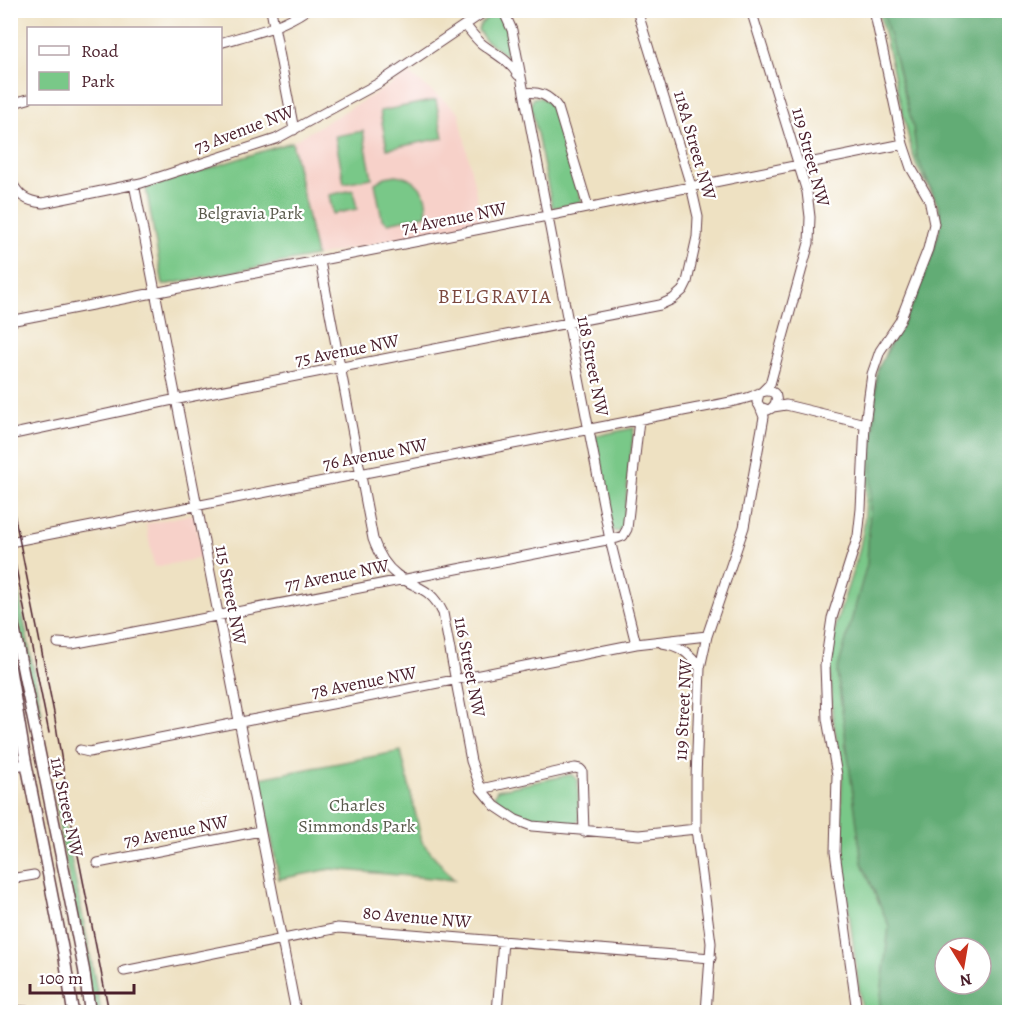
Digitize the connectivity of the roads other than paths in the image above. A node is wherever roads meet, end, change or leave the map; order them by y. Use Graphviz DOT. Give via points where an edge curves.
graph roads {
  1 [pos="271,10"];
  2 [pos="306,10"];
  3 [pos="487,10"];
  4 [pos="503,10"];
  5 [pos="637,10"];
  6 [pos="750,10"];
  7 [pos="874,10"];
  8 [pos="466,26"];
  9 [pos="274,27"];
  10 [pos="222,42"];
  11 [pos="522,82"];
  12 [pos="524,93"];
  13 [pos="27,99"];
  14 [pos="10,104"];
  15 [pos="294,130"];
  16 [pos="903,144"];
  17 [pos="799,165"];
  18 [pos="10,180"];
  19 [pos="134,184"];
  20 [pos="691,186"];
  21 [pos="588,207"];
  22 [pos="547,216"];
  23 [pos="320,261"];
  24 [pos="683,291"];
  25 [pos="156,293"];
  26 [pos="10,321"];
  27 [pos="568,322"];
  28 [pos="340,368"];
  29 [pos="773,391"];
  30 [pos="760,393"];
  31 [pos="746,398"];
  32 [pos="175,400"];
  33 [pos="786,405"];
  34 [pos="772,408"];
  35 [pos="761,410"];
  36 [pos="639,420"];
  37 [pos="865,424"];
  38 [pos="588,430"];
  39 [pos="14,434"];
  40 [pos="360,474"];
  41 [pos="196,506"];
  42 [pos="623,536"];
  43 [pos="610,540"];
  44 [pos="10,542"];
  45 [pos="404,579"];
  46 [pos="10,608"];
  47 [pos="219,615"];
  48 [pos="707,636"];
  49 [pos="654,641"];
  50 [pos="58,643"];
  51 [pos="636,644"];
  52 [pos="10,667"];
  53 [pos="700,668"];
  54 [pos="456,681"];
  55 [pos="239,723"];
  56 [pos="80,750"];
  57 [pos="26,764"];
  58 [pos="10,767"];
  59 [pos="481,789"];
  60 [pos="696,829"];
  61 [pos="260,831"];
  62 [pos="584,832"];
  63 [pos="98,863"];
  64 [pos="34,874"];
  65 [pos="10,879"];
  66 [pos="281,938"];
  67 [pos="503,941"];
  68 [pos="711,958"];
  69 [pos="124,971"];
  70 [pos="69,986"];
  71 [pos="10,1010"];
  72 [pos="38,1012"];
  73 [pos="63,1012"];
  74 [pos="73,1012"];
  75 [pos="90,1012"];
  76 [pos="296,1012"];
  77 [pos="497,1012"];
  78 [pos="706,1012"];
  79 [pos="857,1012"];
  1 -- 9 [label="street"];
  2 -- 9 [label="street"];
  3 -- 8 [label="street, 73 Avenue NW"];
  4 -- 11 [label="street, 118 Street NW" via="512,30"];
  5 -- 20 [label="street, 118A Street NW"];
  6 -- 17 [label="street, 119 Street NW"];
  7 -- 16 [label="street"];
  8 -- 11 [label="street, 118 Street NW" via="514,68"];
  8 -- 15 [label="street, 73 Avenue NW" via="379,83"];
  9 -- 10 [label="street"];
  9 -- 15 [label="street"];
  11 -- 12 [label="street, 118 Street NW"];
  12 -- 21 [label="street" via="542,93 558,108"];
  12 -- 22 [label="street, 118 Street NW"];
  13 -- 14 [label="street"];
  15 -- 19 [label="street, 73 Avenue NW"];
  16 -- 17 [label="street, 74 Avenue NW"];
  16 -- 37 [label="street" via="911,168 929,199 934,224 900,321 880,351 872,374"];
  17 -- 20 [label="street, 74 Avenue NW"];
  17 -- 29 [label="street, 119 Street NW" via="811,231"];
  18 -- 19 [label="street, 73 Avenue NW" via="22,198 43,203"];
  19 -- 25 [label="street, 115 Street NW"];
  20 -- 21 [label="street, 74 Avenue NW"];
  20 -- 24 [label="street, 118A Street NW" via="699,228"];
  21 -- 22 [label="street, 74 Avenue NW"];
  22 -- 23 [label="street, 74 Avenue NW"];
  22 -- 27 [label="street, 118 Street NW"];
  23 -- 25 [label="street, 74 Avenue NW"];
  23 -- 28 [label="street, 116 Street NW"];
  24 -- 27 [label="street, 75 Avenue NW" via="660,305"];
  25 -- 26 [label="street, 74 Avenue NW"];
  25 -- 32 [label="street, 115 Street NW"];
  27 -- 28 [label="street, 75 Avenue NW"];
  27 -- 38 [label="street, 118 Street NW"];
  28 -- 32 [label="street, 75 Avenue NW"];
  28 -- 40 [label="street, 116 Street NW"];
  29 -- 30 [label="street, 119 Street NW"];
  29 -- 33 [label="street"];
  29 -- 34 [label="street" via="777,402"];
  30 -- 31 [label="street, 76 Avenue NW"];
  30 -- 35 [label="street" via="757,398"];
  31 -- 35 [label="street"];
  31 -- 36 [label="street, 76 Avenue NW"];
  32 -- 39 [label="street, 75 Avenue NW"];
  32 -- 41 [label="street, 115 Street NW"];
  33 -- 34 [label="street"];
  33 -- 37 [label="street"];
  34 -- 35 [label="street"];
  35 -- 48 [label="street, 119 Street NW" via="744,527"];
  36 -- 38 [label="street, 76 Avenue NW"];
  36 -- 42 [label="street, 118 Street NW" via="627,529"];
  37 -- 79 [label="street" via="858,536 832,618 825,674 827,719 837,775 835,852"];
  38 -- 40 [label="street, 76 Avenue NW"];
  38 -- 43 [label="street, 118 Street NW"];
  40 -- 41 [label="street, 76 Avenue NW"];
  40 -- 45 [label="street, 116 Street NW" via="376,546 387,566"];
  41 -- 44 [label="street, 76 Avenue NW"];
  41 -- 47 [label="street, 115 Street NW"];
  42 -- 43 [label="street, 77 Avenue NW"];
  43 -- 45 [label="street, 77 Avenue NW"];
  43 -- 51 [label="street, 118 Street NW"];
  45 -- 47 [label="street, 77 Avenue NW"];
  45 -- 54 [label="street, 116 Street NW" via="427,591 440,607"];
  46 -- 75 [label="main road, 114 Street NW"];
  47 -- 50 [label="street, 77 Avenue NW" via="72,644"];
  47 -- 55 [label="street, 115 Street NW"];
  48 -- 49 [label="street, 78 Avenue NW"];
  48 -- 53 [label="street, 119 Street NW"];
  49 -- 51 [label="street, 78 Avenue NW"];
  49 -- 53 [label="street, 78 Avenue NW" via="679,647"];
  51 -- 54 [label="street, 78 Avenue NW"];
  52 -- 57 [label="main road, 114 Street NW"];
  53 -- 60 [label="street, 119 Street NW"];
  54 -- 55 [label="street, 78 Avenue NW"];
  54 -- 59 [label="street, 116 Street NW" via="471,761"];
  55 -- 56 [label="street, 78 Avenue NW" via="89,752"];
  55 -- 61 [label="street, 115 Street NW"];
  57 -- 58 [label="street"];
  57 -- 70 [label="main road, 114 Street NW"];
  59 -- 62 [label="street" via="495,806 516,820 532,826"];
  59 -- 62 [label="street" via="580,769"];
  60 -- 62 [label="street" via="646,835"];
  60 -- 68 [label="street, 119 Street NW"];
  61 -- 63 [label="street, 79 Avenue NW"];
  61 -- 66 [label="street, 115 Street NW"];
  64 -- 65 [label="street"];
  66 -- 67 [label="street, 80 Avenue NW" via="338,928"];
  66 -- 69 [label="street, 80 Avenue NW"];
  66 -- 76 [label="street, 115 Street NW"];
  67 -- 68 [label="street, 80 Avenue NW"];
  67 -- 77 [label="street"];
  68 -- 78 [label="street, 119 Street NW"];
  70 -- 73 [label="main road"];
  70 -- 74 [label="main road, 114 Street NW"];
  71 -- 72 [label="street"];
}
